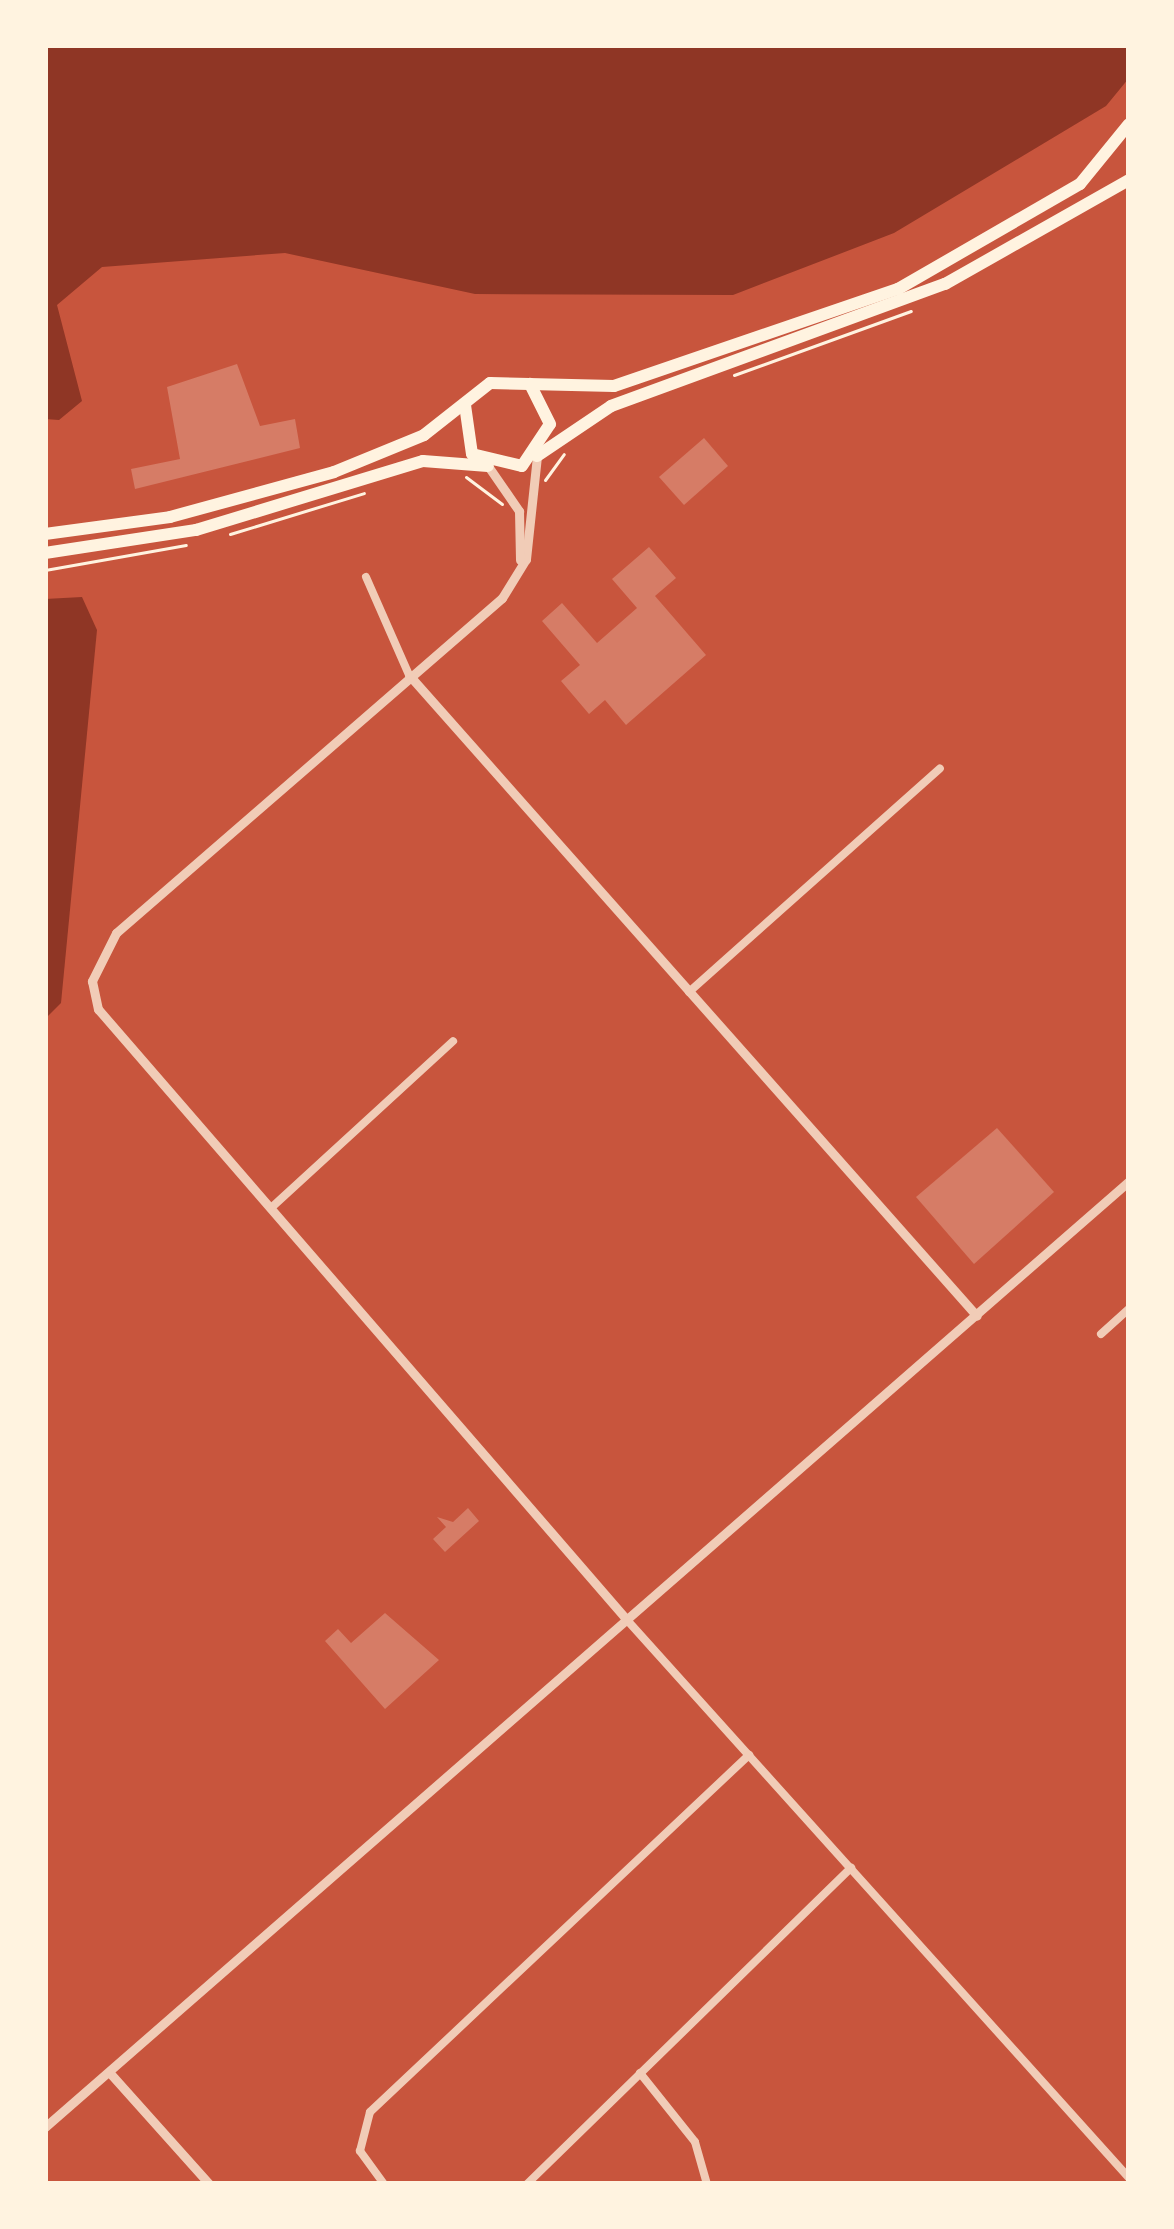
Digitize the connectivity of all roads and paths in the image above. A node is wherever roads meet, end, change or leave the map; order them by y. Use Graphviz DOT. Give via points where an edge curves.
graph roads {
  1 [pos="1129,124"];
  2 [pos="1129,181"];
  3 [pos="530,384"];
  4 [pos="469,399"];
  5 [pos="537,456"];
  6 [pos="488,466"];
  7 [pos="454,473"];
  8 [pos="379,488"];
  9 [pos="493,506"];
  10 [pos="45,534"];
  11 [pos="220,536"];
  12 [pos="200,542"];
  13 [pos="45,553"];
  14 [pos="45,570"];
  15 [pos="366,578"];
  16 [pos="487,610"];
  17 [pos="409,675"];
  18 [pos="940,768"];
  19 [pos="689,992"];
  20 [pos="453,1041"];
  21 [pos="1126,1188"];
  22 [pos="271,1208"];
  23 [pos="1129,1309"];
  24 [pos="977,1316"];
  25 [pos="1101,1334"];
  26 [pos="628,1620"];
  27 [pos="749,1755"];
  28 [pos="851,1868"];
  29 [pos="109,2072"];
  30 [pos="640,2073"];
  31 [pos="45,2127"];
  32 [pos="1129,2178"];
  33 [pos="530,2183"];
  34 [pos="209,2184"];
  35 [pos="384,2184"];
  36 [pos="707,2184"];
  1 -- 3 [label="highway" via="1080,184 898,290 614,386"];
  2 -- 5 [label="highway" via="945,284 611,406"];
  3 -- 4 [label="highway" via="490,383"];
  3 -- 5 [label="highway" via="550,424"];
  4 -- 6 [label="highway" via="462,437"];
  4 -- 10 [label="highway" via="424,435 334,472 170,517"];
  5 -- 6 [label="highway"];
  5 -- 16 [label="street" via="526,559"];
  6 -- 13 [label="highway" via="423,461 196,530"];
  6 -- 16 [label="street" via="509,484 524,532 521,559"];
  7 -- 9 [label="path"];
  8 -- 11 [label="path"];
  12 -- 14 [label="path"];
  15 -- 17 [label="street"];
  16 -- 17 [label="street"];
  17 -- 19 [label="street"];
  17 -- 22 [label="street" via="97,955 98,1009"];
  18 -- 19 [label="street"];
  19 -- 24 [label="street"];
  20 -- 22 [label="street"];
  21 -- 24 [label="street"];
  22 -- 26 [label="street"];
  23 -- 25 [label="street"];
  24 -- 26 [label="street"];
  26 -- 27 [label="street"];
  26 -- 29 [label="street"];
  27 -- 28 [label="street"];
  27 -- 35 [label="street" via="370,2112 361,2151"];
  28 -- 30 [label="street"];
  28 -- 32 [label="street"];
  29 -- 31 [label="street"];
  29 -- 34 [label="street"];
  30 -- 33 [label="street"];
  30 -- 36 [label="street" via="695,2142"];
}
